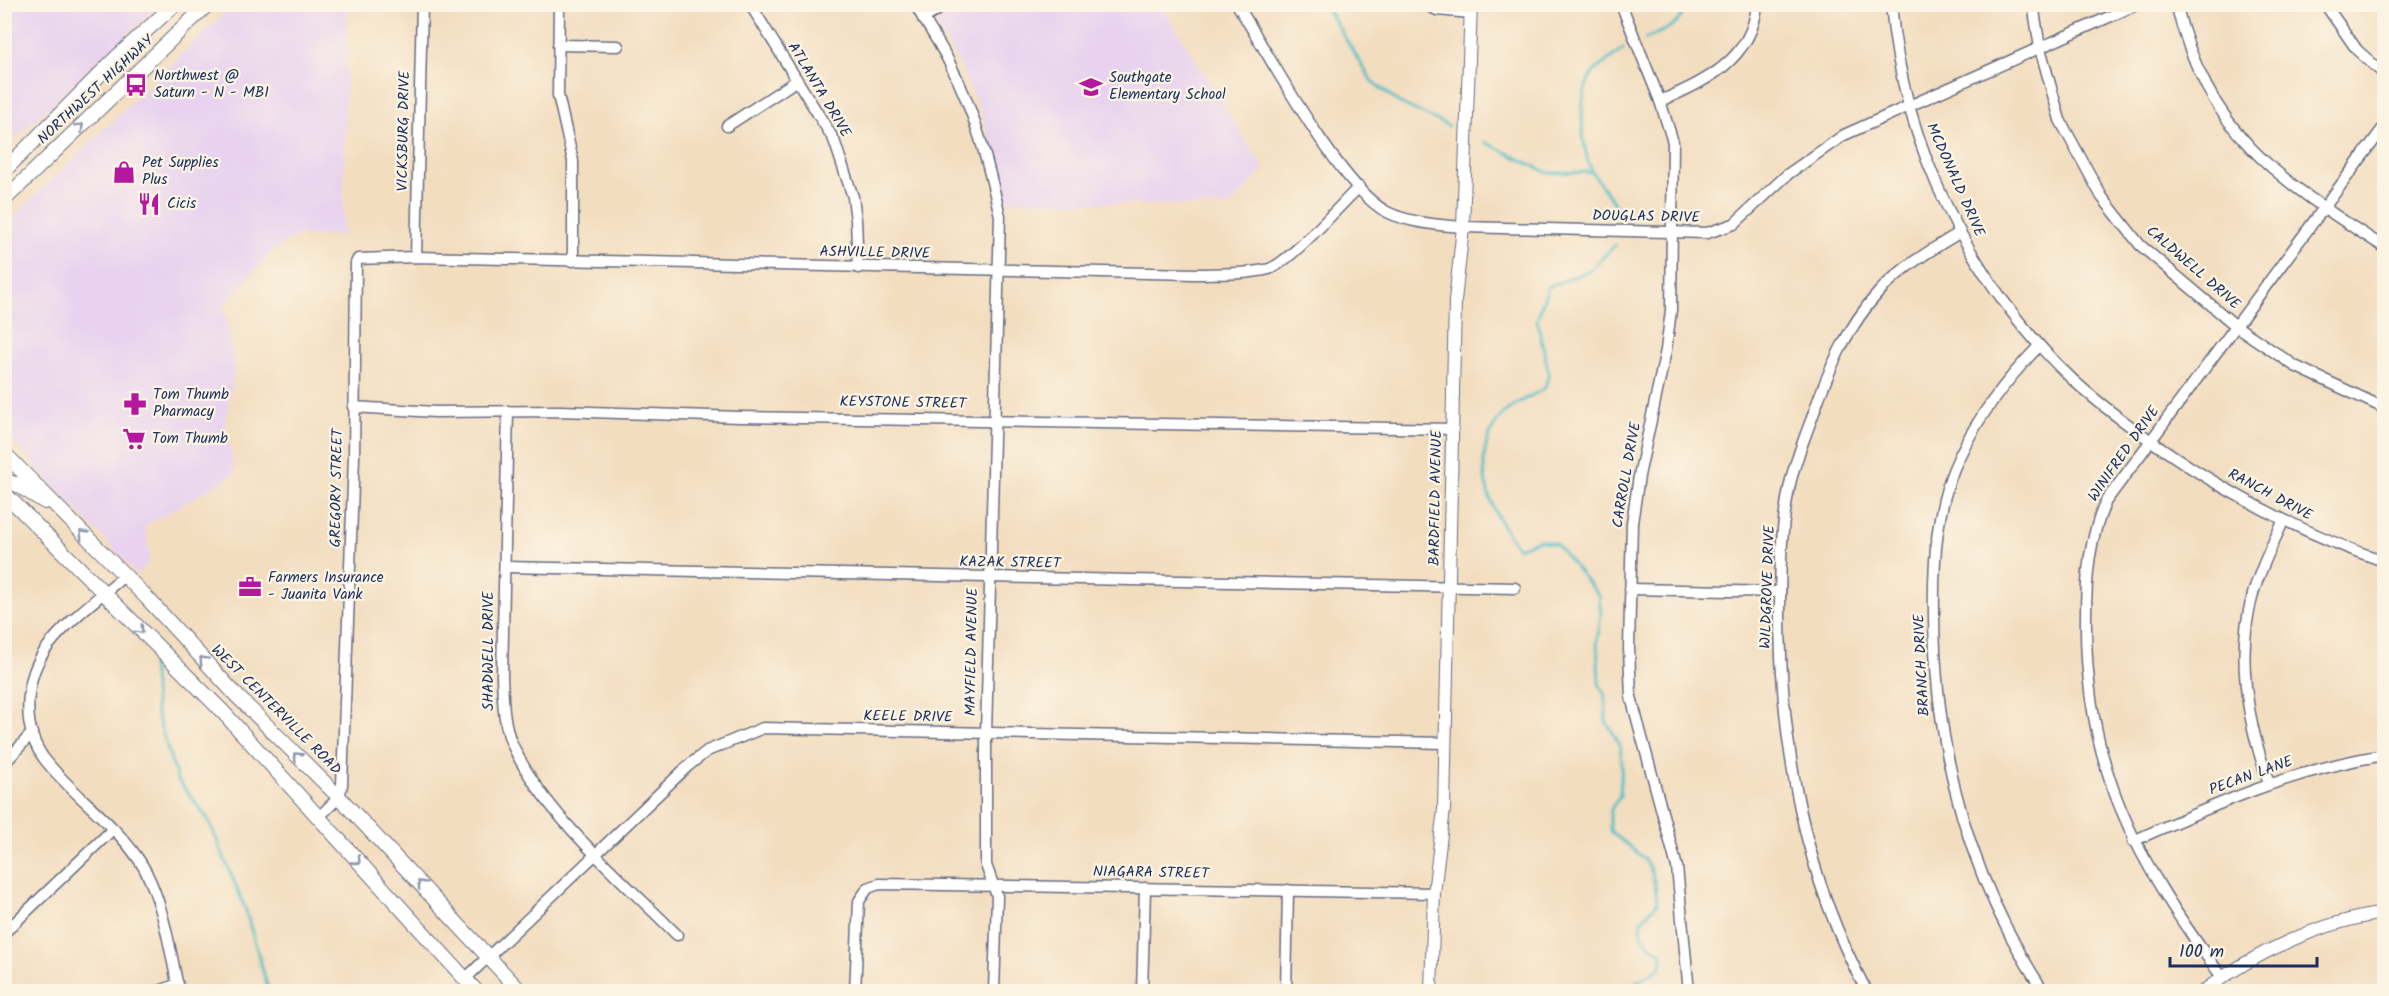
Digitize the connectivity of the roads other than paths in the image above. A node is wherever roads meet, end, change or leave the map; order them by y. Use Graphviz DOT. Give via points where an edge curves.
graph roads {
  1 [pos="175,4"];
  2 [pos="208,4"];
  3 [pos="422,4"];
  4 [pos="559,4"];
  5 [pos="750,4"];
  6 [pos="915,4"];
  7 [pos="947,4"];
  8 [pos="1237,4"];
  9 [pos="1424,4"];
  10 [pos="1621,4"];
  11 [pos="1757,4"];
  12 [pos="1891,4"];
  13 [pos="2033,4"];
  14 [pos="2138,4"];
  15 [pos="2176,4"];
  16 [pos="2325,4"];
  17 [pos="1471,9"];
  18 [pos="923,19"];
  19 [pos="141,35"];
  20 [pos="558,45"];
  21 [pos="618,46"];
  22 [pos="2040,48"];
  23 [pos="163,51"];
  24 [pos="2385,74"];
  25 [pos="796,81"];
  26 [pos="1660,100"];
  27 [pos="1909,107"];
  28 [pos="727,126"];
  29 [pos="2385,127"];
  30 [pos="28,149"];
  31 [pos="41,164"];
  32 [pos="4,171"];
  33 [pos="1359,187"];
  34 [pos="4,200"];
  35 [pos="2324,208"];
  36 [pos="1463,227"];
  37 [pos="1673,232"];
  38 [pos="1959,233"];
  39 [pos="2385,247"];
  40 [pos="416,257"];
  41 [pos="358,259"];
  42 [pos="573,261"];
  43 [pos="858,268"];
  44 [pos="998,271"];
  45 [pos="2236,326"];
  46 [pos="2039,346"];
  47 [pos="353,406"];
  48 [pos="2385,408"];
  49 [pos="508,411"];
  50 [pos="993,421"];
  51 [pos="1452,429"];
  52 [pos="2150,441"];
  53 [pos="8,461"];
  54 [pos="4,481"];
  55 [pos="4,493"];
  56 [pos="58,508"];
  57 [pos="2283,522"];
  58 [pos="2385,561"];
  59 [pos="505,567"];
  60 [pos="123,577"];
  61 [pos="989,578"];
  62 [pos="1449,587"];
  63 [pos="1515,588"];
  64 [pos="1630,589"];
  65 [pos="1780,592"];
  66 [pos="103,594"];
  67 [pos="237,696"];
  68 [pos="223,712"];
  69 [pos="32,734"];
  70 [pos="986,734"];
  71 [pos="1444,743"];
  72 [pos="2385,755"];
  73 [pos="4,764"];
  74 [pos="2269,783"];
  75 [pos="339,796"];
  76 [pos="319,817"];
  77 [pos="113,829"];
  78 [pos="2133,841"];
  79 [pos="597,854"];
  80 [pos="994,884"];
  81 [pos="1145,888"];
  82 [pos="1288,890"];
  83 [pos="1434,893"];
  84 [pos="2385,913"];
  85 [pos="4,933"];
  86 [pos="677,935"];
  87 [pos="489,957"];
  88 [pos="2222,977"];
  89 [pos="465,979"];
  90 [pos="179,988"];
  91 [pos="157,992"];
  92 [pos="477,992"];
  93 [pos="522,992"];
  94 [pos="855,992"];
  95 [pos="994,992"];
  96 [pos="1142,992"];
  97 [pos="1286,992"];
  98 [pos="1431,992"];
  99 [pos="1689,992"];
  100 [pos="1867,992"];
  101 [pos="2044,992"];
  102 [pos="2202,992"];
  1 -- 19 [label="main road, NORTHWEST HIGHWAY"];
  2 -- 23 [label="main road, NORTHWEST HIGHWAY"];
  3 -- 40 [label="street, VICKSBURG DRIVE"];
  4 -- 20 [label="street"];
  5 -- 25 [label="street, ATLANTA DRIVE"];
  6 -- 18 [label="street, MAYFIELD AVENUE"];
  7 -- 18 [label="street"];
  8 -- 33 [label="street, DOUGLAS DRIVE" via="1333,156"];
  9 -- 17 [label="street" via="1437,10"];
  10 -- 26 [label="street, CARROLL DRIVE"];
  11 -- 26 [label="street" via="1751,32 1730,62 1706,80"];
  12 -- 27 [label="street, MCDONALD DRIVE"];
  13 -- 22 [label="street, CALDWELL DRIVE"];
  14 -- 22 [label="street, DOUGLAS DRIVE"];
  15 -- 35 [label="street" via="2195,65 2232,129 2275,174"];
  16 -- 24 [label="street" via="2357,50"];
  17 -- 36 [label="street, BARDFIELD AVENUE"];
  18 -- 44 [label="street, MAYFIELD AVENUE" via="966,98 990,171 1000,216"];
  19 -- 23 [label="main road"];
  19 -- 30 [label="main road, NORTHWEST HIGHWAY"];
  20 -- 21 [label="street"];
  20 -- 42 [label="street" via="558,95 573,161"];
  22 -- 27 [label="street, DOUGLAS DRIVE"];
  22 -- 45 [label="street, CALDWELL DRIVE" via="2060,120 2102,197 2140,245"];
  31 -- 23 [label="main road, NORTHWEST HIGHWAY, one-way"];
  25 -- 28 [label="street"];
  25 -- 43 [label="street, ATLANTA DRIVE" via="834,140 847,175 856,220"];
  26 -- 37 [label="street, CARROLL DRIVE" via="1672,142"];
  27 -- 37 [label="street, DOUGLAS DRIVE" via="1845,135 1788,174 1734,224 1707,233"];
  27 -- 38 [label="street, MCDONALD DRIVE"];
  29 -- 35 [label="street, WINIFRED DRIVE"];
  30 -- 31 [label="main road"];
  30 -- 32 [label="main road, NORTHWEST HIGHWAY"];
  31 -- 34 [label="main road, NORTHWEST HIGHWAY"];
  33 -- 36 [label="street, DOUGLAS DRIVE" via="1387,212 1430,224"];
  33 -- 44 [label="street, ASHVILLE DRIVE" via="1271,268 1194,274"];
  35 -- 39 [label="street"];
  35 -- 45 [label="street, WINIFRED DRIVE"];
  36 -- 37 [label="street, DOUGLAS DRIVE"];
  36 -- 51 [label="street, BARDFIELD AVENUE" via="1455,301"];
  37 -- 64 [label="street, CARROLL DRIVE" via="1666,350 1637,488"];
  38 -- 46 [label="street, MCDONALD DRIVE" via="1987,279"];
  38 -- 65 [label="street, WILDGROVE DRIVE" via="1915,259 1879,292 1849,333 1834,362 1790,482"];
  40 -- 41 [label="street, ASHVILLE DRIVE"];
  40 -- 42 [label="street, ASHVILLE DRIVE"];
  41 -- 47 [label="street, GREGORY STREET"];
  42 -- 43 [label="street, ASHVILLE DRIVE"];
  43 -- 44 [label="street, ASHVILLE DRIVE"];
  44 -- 50 [label="street, MAYFIELD AVENUE"];
  45 -- 48 [label="street, CALDWELL DRIVE" via="2295,366"];
  45 -- 52 [label="street, WINIFRED DRIVE"];
  46 -- 52 [label="street, MCDONALD DRIVE" via="2074,381"];
  46 -- 101 [label="street, BRANCH DRIVE" via="2010,375 1983,412 1959,456 1946,491 1933,592 1939,715 1961,817 1992,900"];
  47 -- 49 [label="street, KEYSTONE STREET" via="435,412"];
  47 -- 75 [label="street, GREGORY STREET" via="347,664"];
  49 -- 50 [label="street, KEYSTONE STREET"];
  49 -- 59 [label="street, SHADWELL DRIVE"];
  50 -- 51 [label="street, KEYSTONE STREET"];
  50 -- 61 [label="street, MAYFIELD AVENUE"];
  51 -- 62 [label="street, BARDFIELD AVENUE"];
  52 -- 57 [label="street, RANCH DRIVE"];
  52 -- 78 [label="street, WINIFRED DRIVE" via="2102,510 2090,546 2086,578 2086,664 2096,731 2118,807"];
  53 -- 56 [label="main road, WEST CENTERVILLE ROAD"];
  54 -- 56 [label="main road"];
  55 -- 66 [label="main road"];
  60 -- 56 [label="main road, WEST CENTERVILLE ROAD, one-way"];
  57 -- 58 [label="street, RANCH DRIVE"];
  57 -- 74 [label="street" via="2252,596 2246,654 2246,699"];
  59 -- 61 [label="street, KAZAK STREET"];
  59 -- 79 [label="street, SHADWELL DRIVE" via="502,676 505,717 512,743 530,777"];
  60 -- 66 [label="street"];
  67 -- 60 [label="main road, WEST CENTERVILLE ROAD, one-way"];
  61 -- 62 [label="street, KAZAK STREET"];
  61 -- 70 [label="street, MAYFIELD AVENUE"];
  62 -- 63 [label="street, KAZAK STREET"];
  62 -- 71 [label="street, BARDFIELD AVENUE"];
  64 -- 65 [label="street"];
  64 -- 99 [label="street, CARROLL DRIVE" via="1630,697 1677,867"];
  65 -- 100 [label="street, WILDGROVE DRIVE" via="1781,679 1795,797 1835,923"];
  66 -- 68 [label="main road, one-way"];
  66 -- 69 [label="street" via="49,645 40,659 28,707"];
  67 -- 68 [label="main road"];
  75 -- 67 [label="main road, WEST CENTERVILLE ROAD, one-way"];
  68 -- 76 [label="main road"];
  69 -- 73 [label="street"];
  69 -- 77 [label="street" via="45,760"];
  70 -- 71 [label="street, KEELE DRIVE"];
  70 -- 79 [label="street, KEELE DRIVE" via="763,729 707,751"];
  70 -- 80 [label="street, MAYFIELD AVENUE" via="986,865"];
  71 -- 83 [label="street, BARDFIELD AVENUE" via="1444,809"];
  72 -- 74 [label="street, PECAN LANE" via="2336,763"];
  74 -- 78 [label="street, PECAN LANE"];
  75 -- 76 [label="street"];
  87 -- 75 [label="main road, WEST CENTERVILLE ROAD, one-way"];
  76 -- 89 [label="main road, one-way"];
  77 -- 85 [label="street"];
  77 -- 90 [label="street" via="138,858 154,892"];
  78 -- 88 [label="street, WINIFRED DRIVE" via="2166,900"];
  79 -- 86 [label="street, SHADWELL DRIVE"];
  79 -- 87 [label="street, KEELE DRIVE"];
  80 -- 81 [label="street, NIAGARA STREET"];
  80 -- 94 [label="street, NIAGARA STREET" via="879,884 868,888 859,901 856,920"];
  80 -- 95 [label="street, MAYFIELD AVENUE"];
  81 -- 82 [label="street, NIAGARA STREET"];
  81 -- 96 [label="street"];
  82 -- 83 [label="street, NIAGARA STREET"];
  82 -- 97 [label="street"];
  83 -- 98 [label="street, BARDFIELD AVENUE"];
  84 -- 88 [label="street" via="2362,916 2291,941"];
  87 -- 89 [label="street, KEELE DRIVE"];
  87 -- 93 [label="main road, WEST CENTERVILLE ROAD"];
  88 -- 102 [label="street"];
  89 -- 92 [label="main road"];
  90 -- 91 [label="street"];
}
